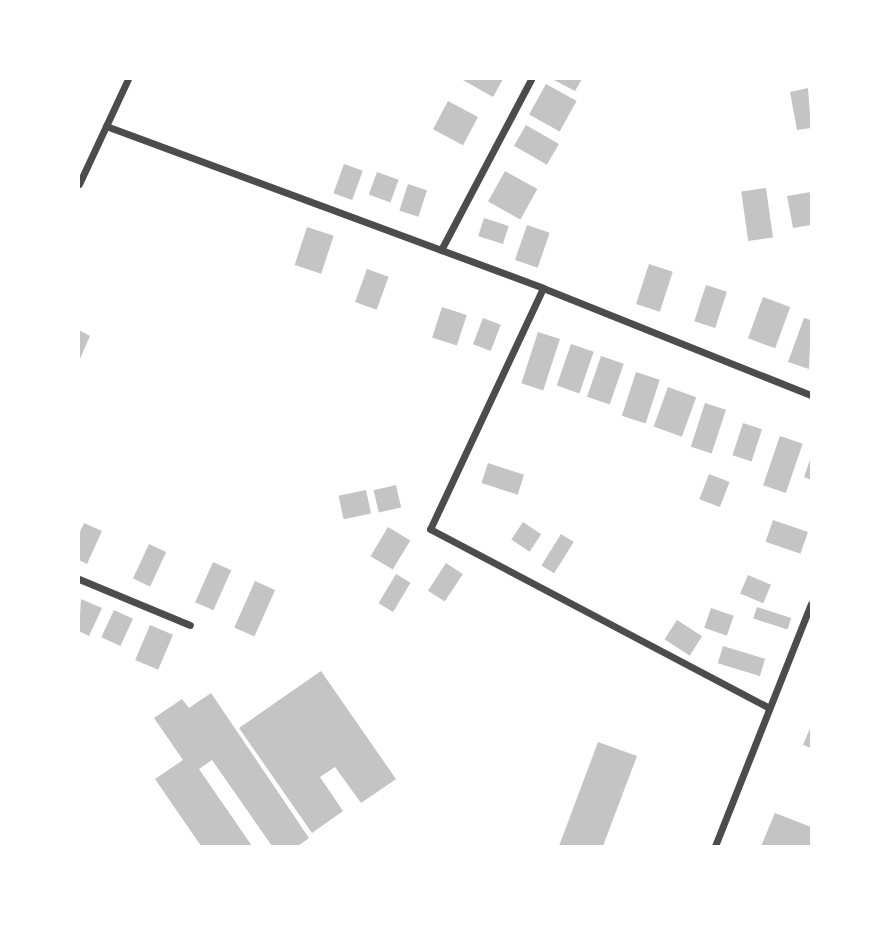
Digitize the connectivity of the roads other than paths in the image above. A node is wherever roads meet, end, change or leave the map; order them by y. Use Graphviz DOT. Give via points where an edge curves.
graph roads {
  1 [pos="128,79"];
  2 [pos="531,79"];
  3 [pos="106,125"];
  4 [pos="79,184"];
  5 [pos="441,250"];
  6 [pos="543,288"];
  7 [pos="811,395"];
  8 [pos="79,579"];
  9 [pos="811,604"];
  10 [pos="190,625"];
  11 [pos="769,708"];
  12 [pos="715,846"];
  1 -- 3 [label="street"];
  2 -- 5 [label="street"];
  3 -- 4 [label="street"];
  3 -- 5 [label="street"];
  5 -- 6 [label="street"];
  6 -- 7 [label="street"];
  6 -- 11 [label="street" via="430,530"];
  8 -- 10 [label="street"];
  9 -- 11 [label="street"];
  11 -- 12 [label="street"];
}
